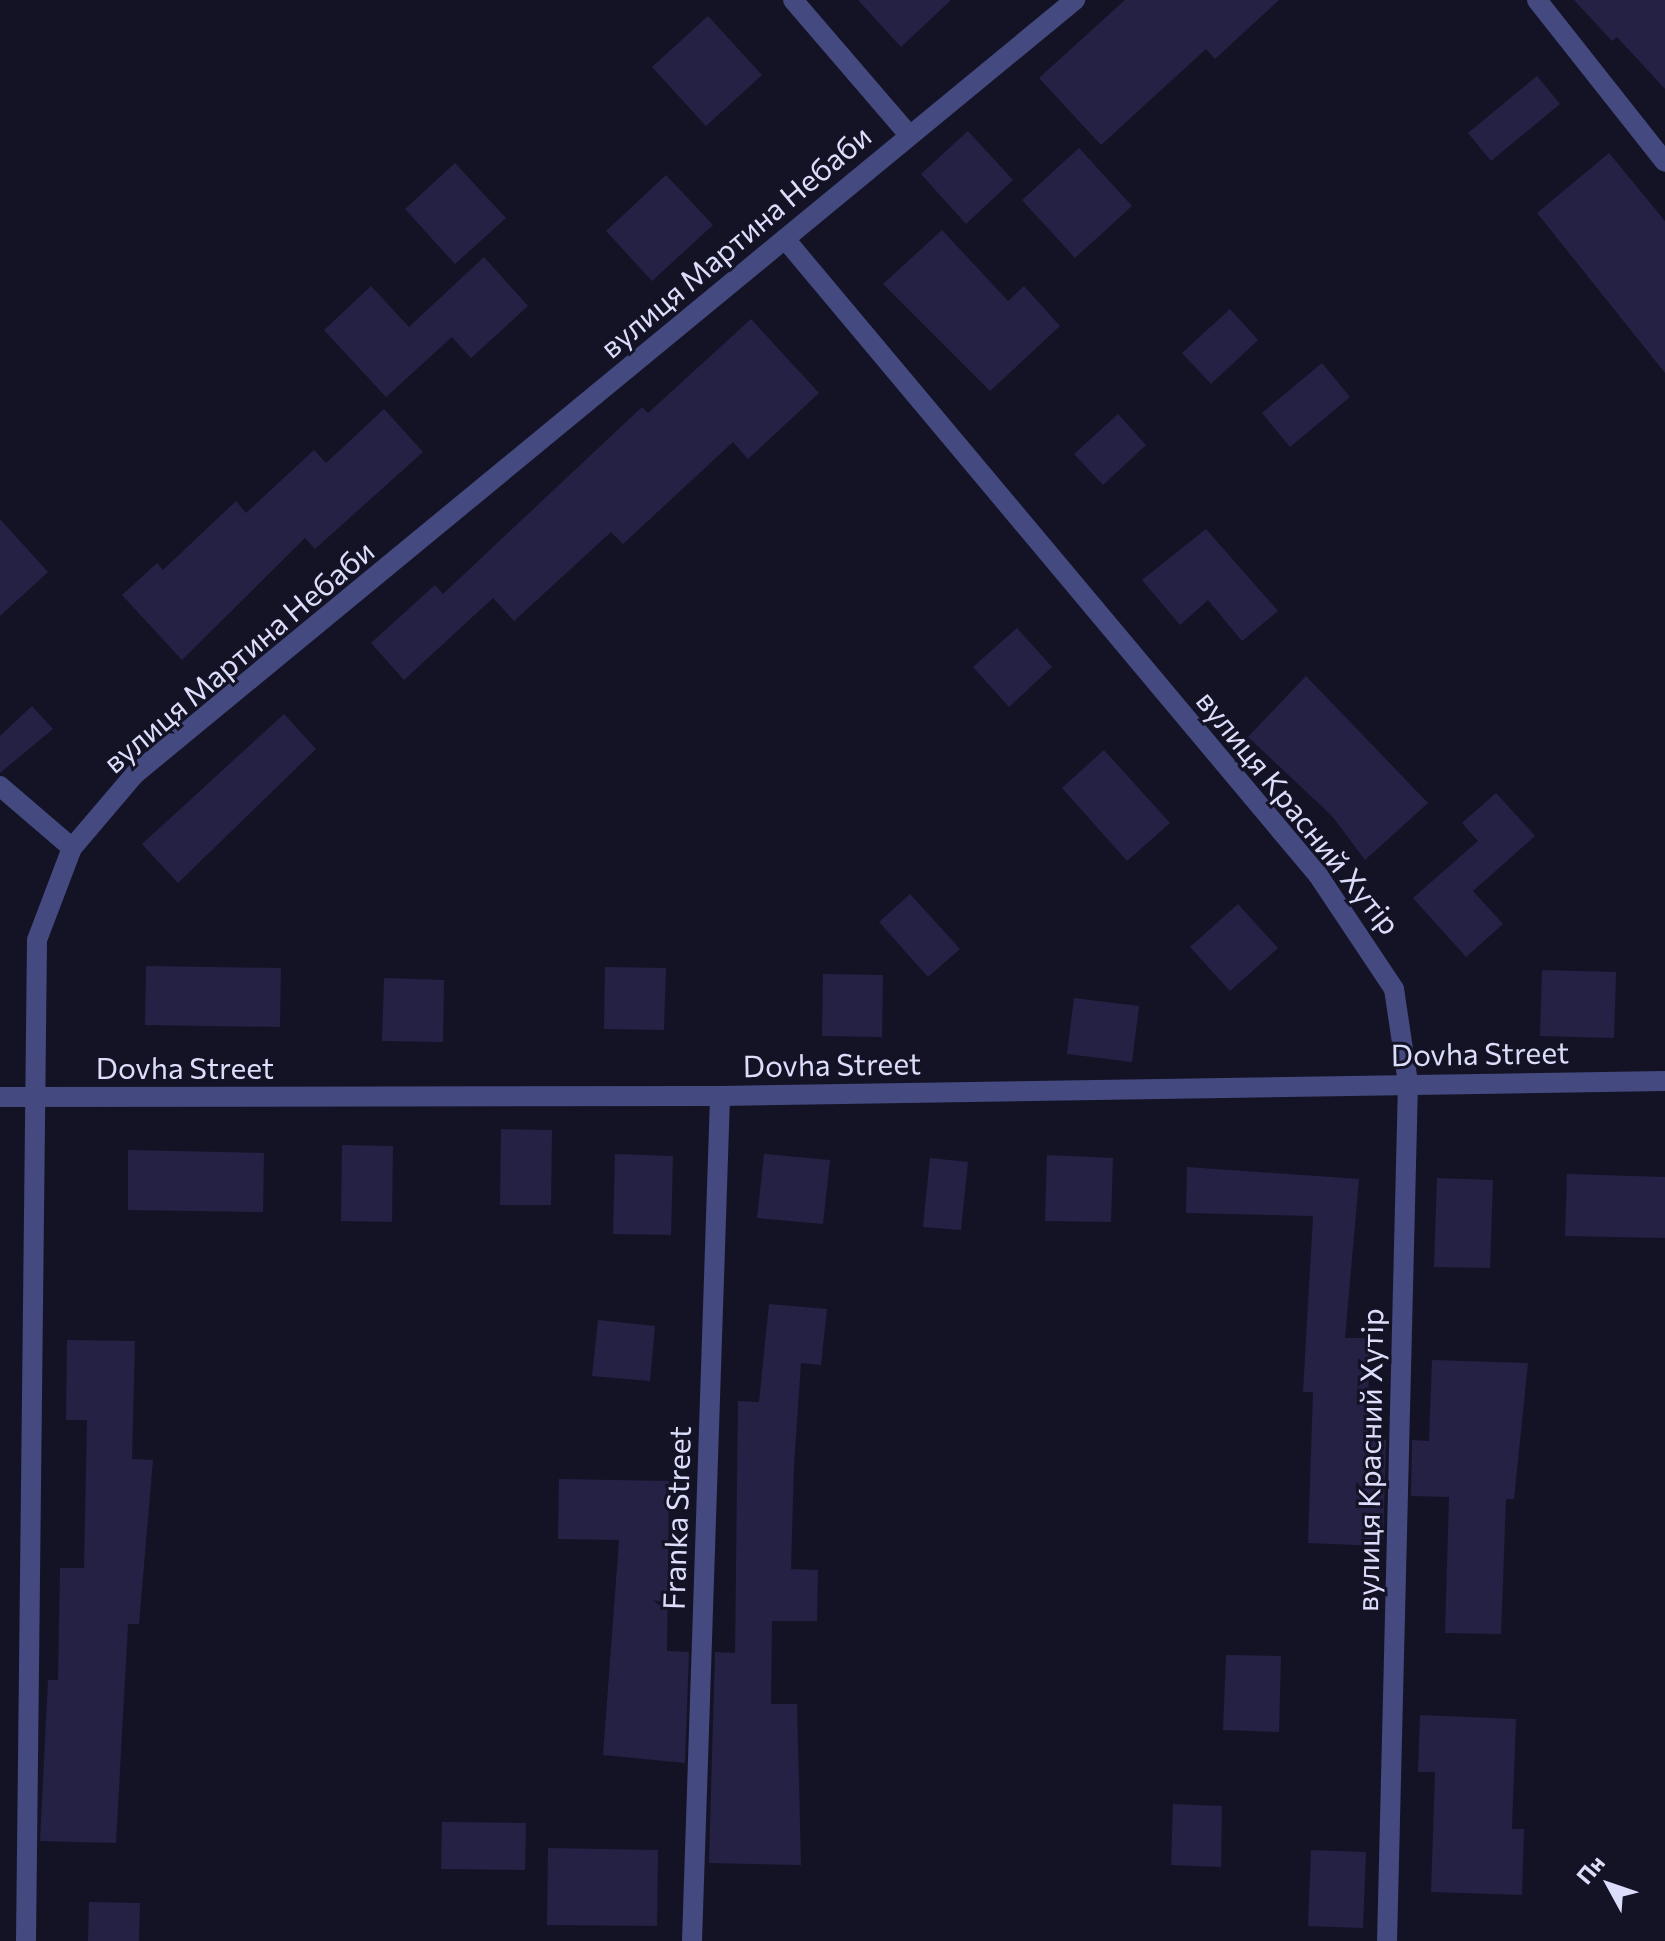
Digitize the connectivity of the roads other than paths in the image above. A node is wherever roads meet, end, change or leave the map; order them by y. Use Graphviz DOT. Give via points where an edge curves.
graph roads {
  1 [pos="793,0"];
  2 [pos="1075,0"];
  3 [pos="1537,0"];
  4 [pos="909,135"];
  5 [pos="1665,162"];
  6 [pos="785,239"];
  7 [pos="0,786"];
  8 [pos="72,848"];
  9 [pos="1665,1081"];
  10 [pos="1408,1083"];
  11 [pos="720,1096"];
  12 [pos="0,1097"];
  13 [pos="35,1097"];
  14 [pos="26,1941"];
  15 [pos="692,1941"];
  16 [pos="1387,1941"];
  1 -- 4 [label="street"];
  2 -- 4 [label="street, вулиця Мартина Небаби"];
  3 -- 5 [label="street"];
  4 -- 6 [label="street, вулиця Мартина Небаби"];
  6 -- 8 [label="street, вулиця Мартина Небаби" via="135,774"];
  6 -- 10 [label="street, вулиця Красний Хутір" via="1365,936 1394,989"];
  7 -- 8 [label="street"];
  8 -- 13 [label="street, вулиця Мартина Небаби" via="37,940"];
  9 -- 10 [label="street, Dovha Street"];
  10 -- 11 [label="street, Dovha Street"];
  10 -- 16 [label="street, вулиця Красний Хутір"];
  11 -- 13 [label="street, Dovha Street"];
  11 -- 15 [label="street, Franka Street"];
  12 -- 13 [label="street, Dovha Street"];
  13 -- 14 [label="street, вулиця Мартина Небаби"];
}
